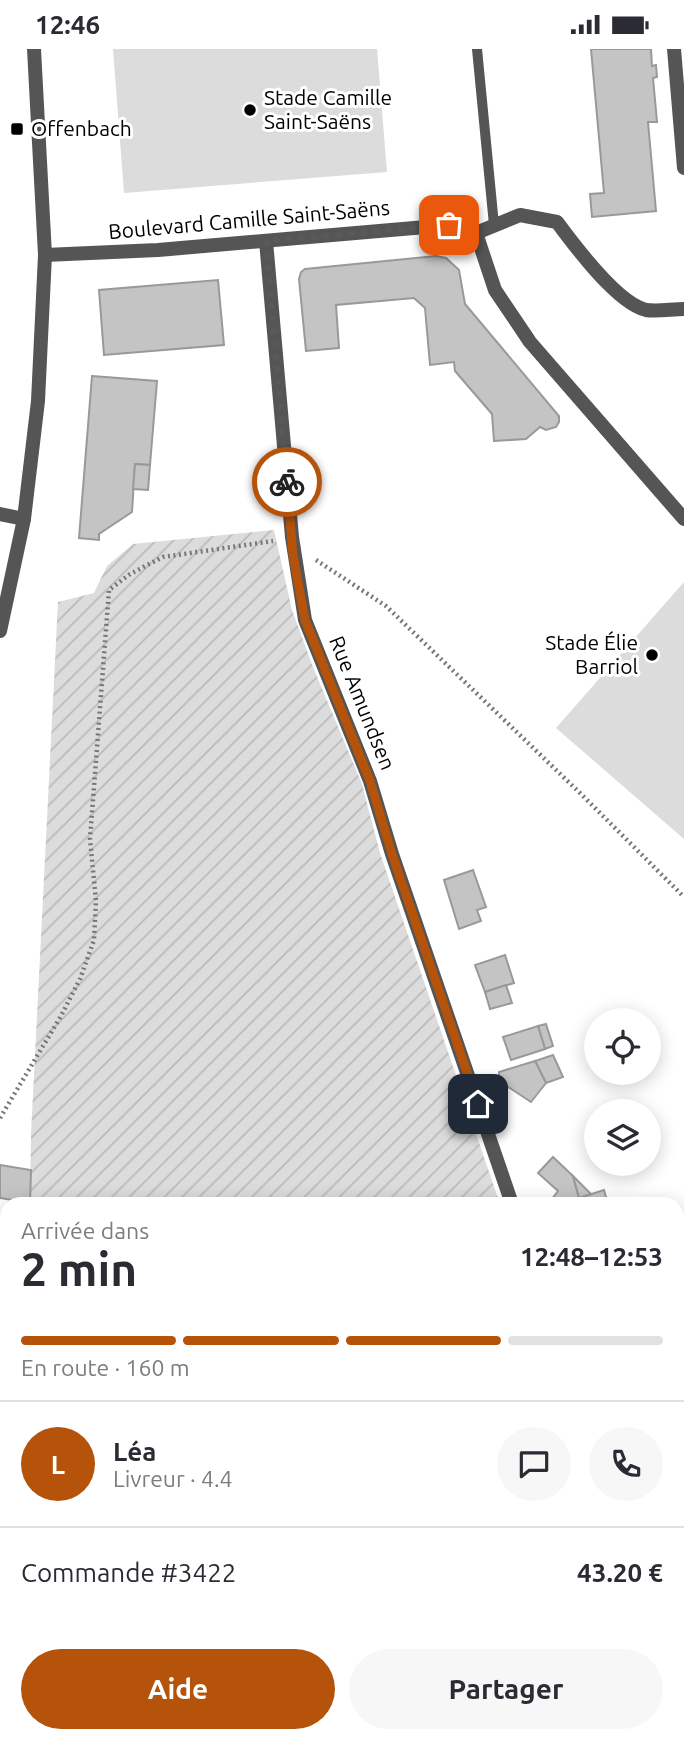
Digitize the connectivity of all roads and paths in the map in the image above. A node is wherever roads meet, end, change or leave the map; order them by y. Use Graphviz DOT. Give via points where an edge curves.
graph roads {
  1 [pos="34,49"];
  2 [pos="477,49"];
  3 [pos="674,49"];
  4 [pos="684,168"];
  5 [pos="494,225"];
  6 [pos="476,233"];
  7 [pos="266,241"];
  8 [pos="45,255"];
  9 [pos="684,309"];
  10 [pos="0,514"];
  11 [pos="24,519"];
  12 [pos="684,519"];
  13 [pos="292,537"];
  14 [pos="293,555"];
  15 [pos="0,631"];
  16 [pos="684,897"];
  17 [pos="0,1118"];
  18 [pos="510,1197"];
  1 -- 8 [label="street"];
  2 -- 5 [label="lane"];
  3 -- 4 [label="street"];
  5 -- 6 [label="street"];
  5 -- 9 [label="street" via="520,215 557,222 618,293 645,310"];
  6 -- 7 [label="street, Boulevard Camille Saint-Saëns" via="449,225"];
  6 -- 12 [label="street" via="495,290 530,342"];
  7 -- 8 [label="street, Boulevard Camille Saint-Saëns"];
  7 -- 13 [label="street, Rue Amundsen"];
  8 -- 11 [label="street" via="38,401"];
  10 -- 11 [label="street"];
  11 -- 15 [label="street"];
  13 -- 14 [label="street, Rue Amundsen"];
  13 -- 17 [label="path" via="163,557 109,590 90,839 96,901 94,940 61,1016"];
  14 -- 16 [label="path" via="309,556 386,606"];
  14 -- 18 [label="street, Rue Amundsen" via="305,620 370,781"];
}
